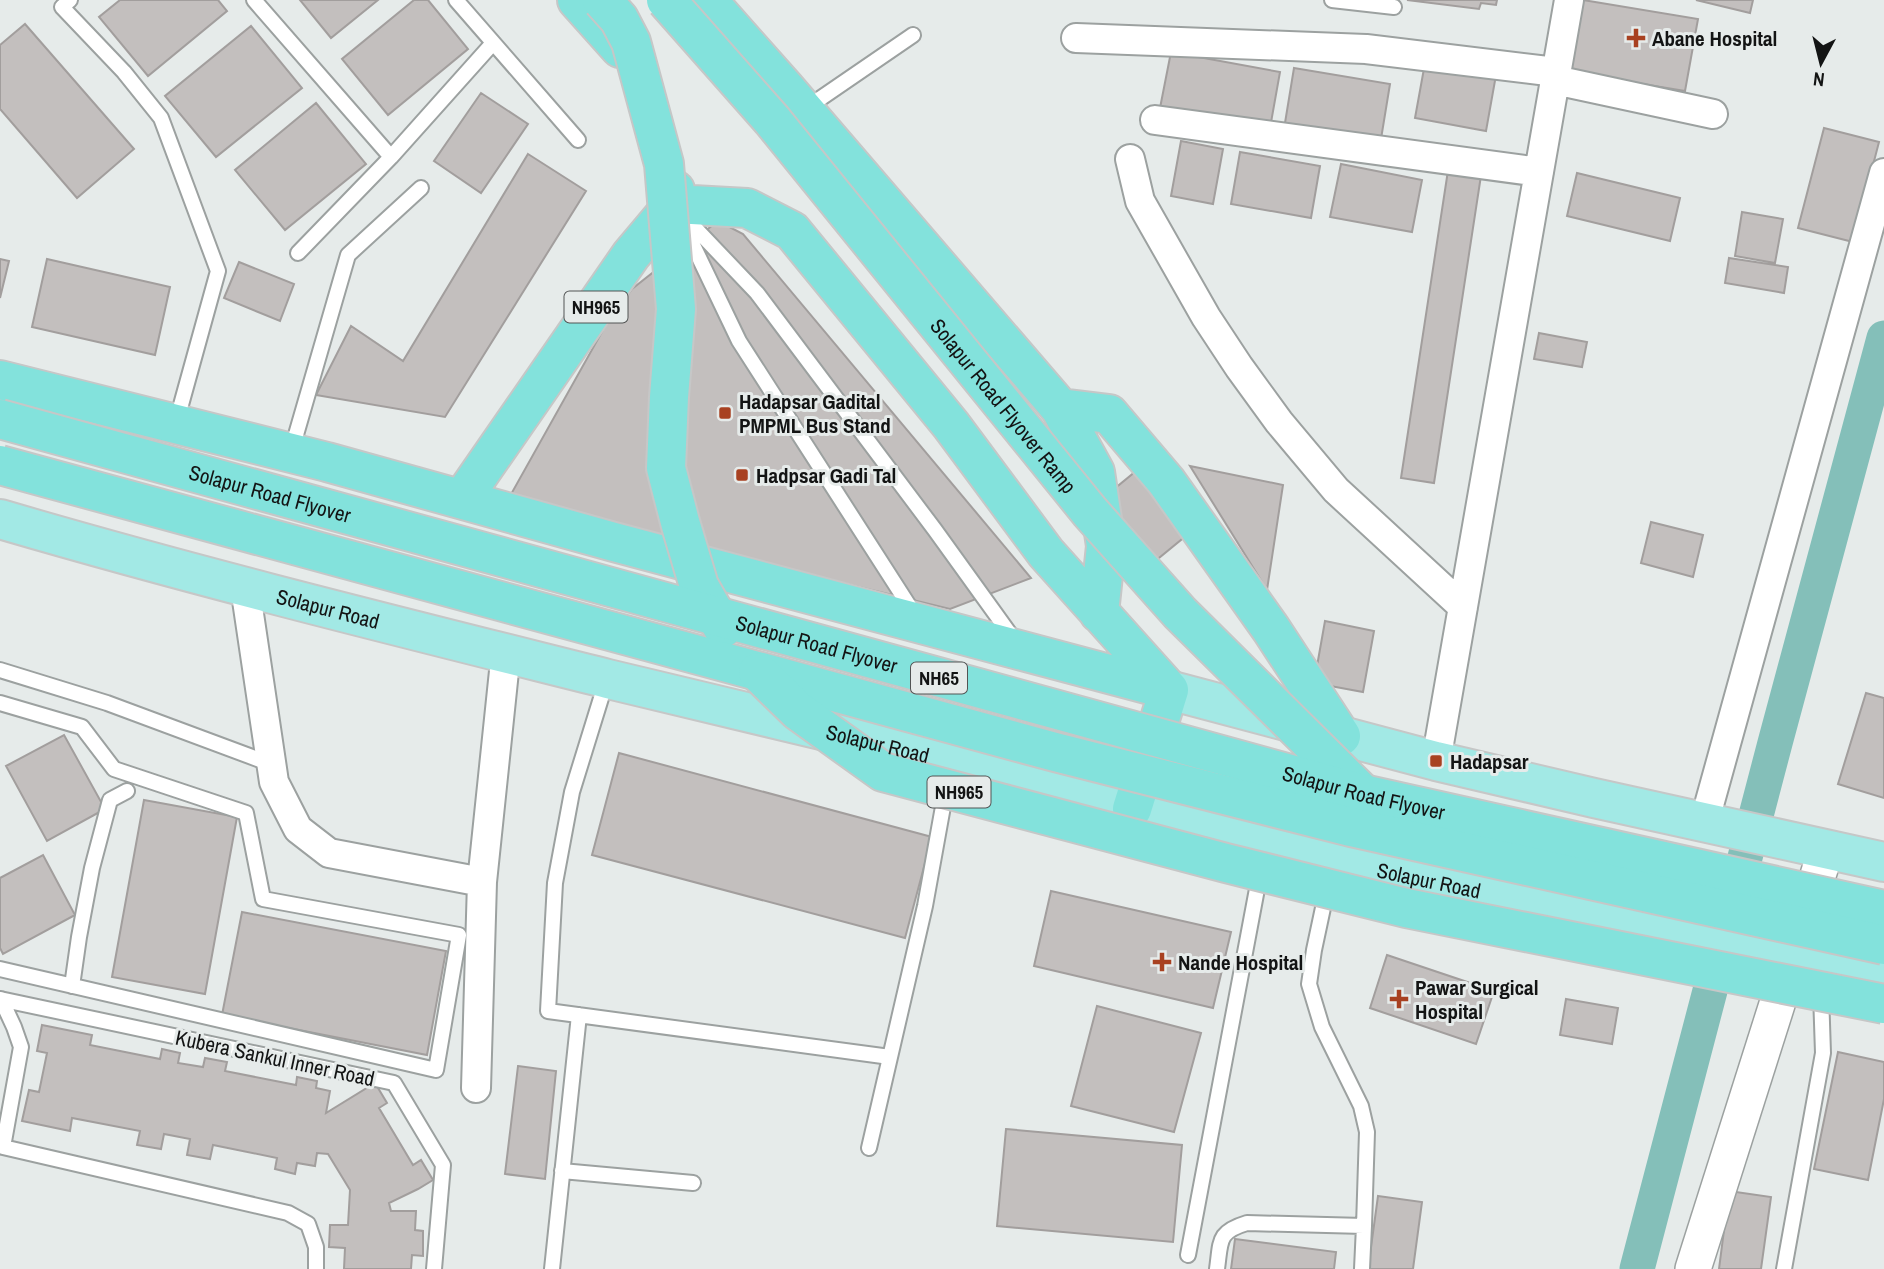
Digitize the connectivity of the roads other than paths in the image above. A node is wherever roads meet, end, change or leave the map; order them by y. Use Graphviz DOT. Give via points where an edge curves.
graph roads {
  1 [pos="70,0"];
  2 [pos="254,0"];
  3 [pos="456,0"];
  4 [pos="577,0"];
  5 [pos="602,0"];
  6 [pos="666,0"];
  7 [pos="706,0"];
  8 [pos="1332,0"];
  9 [pos="1569,0"];
  10 [pos="1394,8"];
  11 [pos="913,35"];
  12 [pos="1076,38"];
  13 [pos="493,43"];
  14 [pos="1555,76"];
  15 [pos="804,110"];
  16 [pos="1713,114"];
  17 [pos="1154,120"];
  18 [pos="578,140"];
  19 [pos="391,157"];
  20 [pos="1130,159"];
  21 [pos="1539,172"];
  22 [pos="1884,173"];
  23 [pos="421,188"];
  24 [pos="674,204"];
  25 [pos="298,253"];
  26 [pos="0,380"];
  27 [pos="1060,408"];
  28 [pos="0,419"];
  29 [pos="175,424"];
  30 [pos="290,453"];
  31 [pos="0,465"];
  32 [pos="462,499"];
  33 [pos="0,519"];
  34 [pos="245,587"];
  35 [pos="1463,607"];
  36 [pos="1099,613"];
  37 [pos="921,625"];
  38 [pos="506,652"];
  39 [pos="1024,652"];
  40 [pos="0,670"];
  41 [pos="607,678"];
  42 [pos="1169,690"];
  43 [pos="0,703"];
  44 [pos="1341,736"];
  45 [pos="951,761"];
  46 [pos="1436,761"];
  47 [pos="271,764"];
  48 [pos="127,791"];
  49 [pos="1363,794"];
  50 [pos="1132,809"];
  51 [pos="1716,825"];
  52 [pos="1265,844"];
  53 [pos="1826,849"];
  54 [pos="1333,860"];
  55 [pos="1884,862"];
  56 [pos="482,882"];
  57 [pos="1884,910"];
  58 [pos="1884,945"];
  59 [pos="1791,957"];
  60 [pos="0,969"];
  61 [pos="1884,980"];
  62 [pos="72,986"];
  63 [pos="0,999"];
  64 [pos="1884,1004"];
  65 [pos="579,1015"];
  66 [pos="890,1057"];
  67 [pos="476,1088"];
  68 [pos="1,1148"];
  69 [pos="869,1148"];
  70 [pos="562,1171"];
  71 [pos="693,1183"];
  72 [pos="1364,1226"];
  73 [pos="1188,1255"];
  74 [pos="316,1269"];
  75 [pos="435,1269"];
  76 [pos="552,1269"];
  77 [pos="1217,1269"];
  78 [pos="1362,1269"];
  79 [pos="1693,1269"];
  80 [pos="1784,1269"];
  1 -- 29 [label="lane" via="62,7 161,118 218,271"];
  2 -- 19 [label="lane"];
  3 -- 13 [label="lane"];
  4 -- 24 [label="highway" via="617,44 659,102 678,160"];
  5 -- 64 [label="highway, NH965, bridge" via="632,41 664,164 676,309 666,468 680,522 699,586 733,647 798,711 883,772 1406,908"];
  6 -- 49 [label="highway, Solapur Road Flyover Ramp, bridge" via="772,120 1090,512 1180,613"];
  7 -- 15 [label="highway"];
  8 -- 10 [label="lane"];
  9 -- 14 [label="street"];
  11 -- 15 [label="lane"];
  12 -- 14 [label="street" via="1366,49"];
  13 -- 18 [label="lane"];
  13 -- 19 [label="lane"];
  14 -- 16 [label="street"];
  14 -- 21 [label="street"];
  15 -- 27 [label="highway"];
  17 -- 21 [label="street"];
  19 -- 25 [label="lane"];
  20 -- 35 [label="street" via="1140,201 1206,317 1279,422 1336,490"];
  21 -- 35 [label="street"];
  22 -- 51 [label="street"];
  23 -- 30 [label="lane" via="348,255"];
  24 -- 32 [label="highway, NH965" via="631,255"];
  24 -- 36 [label="highway" via="747,208 792,231 951,425 1046,553"];
  24 -- 37 [label="lane" via="739,341"];
  24 -- 39 [label="lane" via="757,293"];
  26 -- 29 [label="highway"];
  27 -- 36 [label="highway" via="1095,472 1106,546"];
  27 -- 44 [label="highway" via="1109,414 1166,481"];
  28 -- 49 [label="highway, Solapur Road Flyover / NH65, bridge"];
  29 -- 30 [label="highway"];
  30 -- 32 [label="highway"];
  31 -- 58 [label="highway, Solapur Road Flyover / NH65, bridge" via="1095,762 1351,827"];
  32 -- 37 [label="highway"];
  33 -- 34 [label="main road, Solapur Road"];
  34 -- 38 [label="main road, Solapur Road"];
  34 -- 47 [label="street"];
  35 -- 46 [label="street"];
  36 -- 42 [label="highway"];
  37 -- 39 [label="highway"];
  38 -- 41 [label="main road, Solapur Road"];
  38 -- 56 [label="street"];
  39 -- 42 [label="highway"];
  40 -- 47 [label="lane" via="107,703"];
  41 -- 45 [label="main road, Solapur Road"];
  41 -- 65 [label="lane" via="572,792 555,883 548,1011"];
  42 -- 44 [label="main road"];
  42 -- 50 [label="highway"];
  43 -- 62 [label="lane" via="82,727 114,769 246,813 262,899 459,935 436,1070"];
  44 -- 46 [label="main road"];
  45 -- 50 [label="main road, Solapur Road"];
  45 -- 66 [label="lane" via="925,906"];
  46 -- 51 [label="main road"];
  47 -- 56 [label="street" via="274,782 298,829 328,853"];
  48 -- 62 [label="lane" via="110,800 92,868"];
  49 -- 57 [label="highway, Solapur Road Flyover / NH65, bridge"];
  50 -- 52 [label="main road, Solapur Road"];
  51 -- 53 [label="main road"];
  52 -- 54 [label="main road, Solapur Road"];
  52 -- 73 [label="lane"];
  53 -- 55 [label="main road"];
  53 -- 59 [label="street"];
  54 -- 59 [label="main road, Solapur Road"];
  54 -- 72 [label="lane" via="1310,984 1322,1027 1361,1106 1367,1132"];
  56 -- 67 [label="street"];
  59 -- 61 [label="main road, Solapur Road"];
  59 -- 79 [label="street"];
  59 -- 80 [label="lane" via="1823,1053"];
  60 -- 62 [label="lane"];
  63 -- 68 [label="lane, Kubera Sankul Inner Road" via="21,1047"];
  63 -- 75 [label="lane, Kubera Sankul Inner Road" via="394,1083 443,1165"];
  65 -- 66 [label="lane"];
  65 -- 70 [label="lane"];
  66 -- 69 [label="lane"];
  68 -- 74 [label="lane, Kubera Sankul Inner Road" via="288,1213 308,1224 316,1247"];
  70 -- 71 [label="lane"];
  70 -- 76 [label="lane"];
  72 -- 77 [label="lane" via="1247,1223 1230,1228 1222,1238"];
  72 -- 78 [label="lane"];
}
